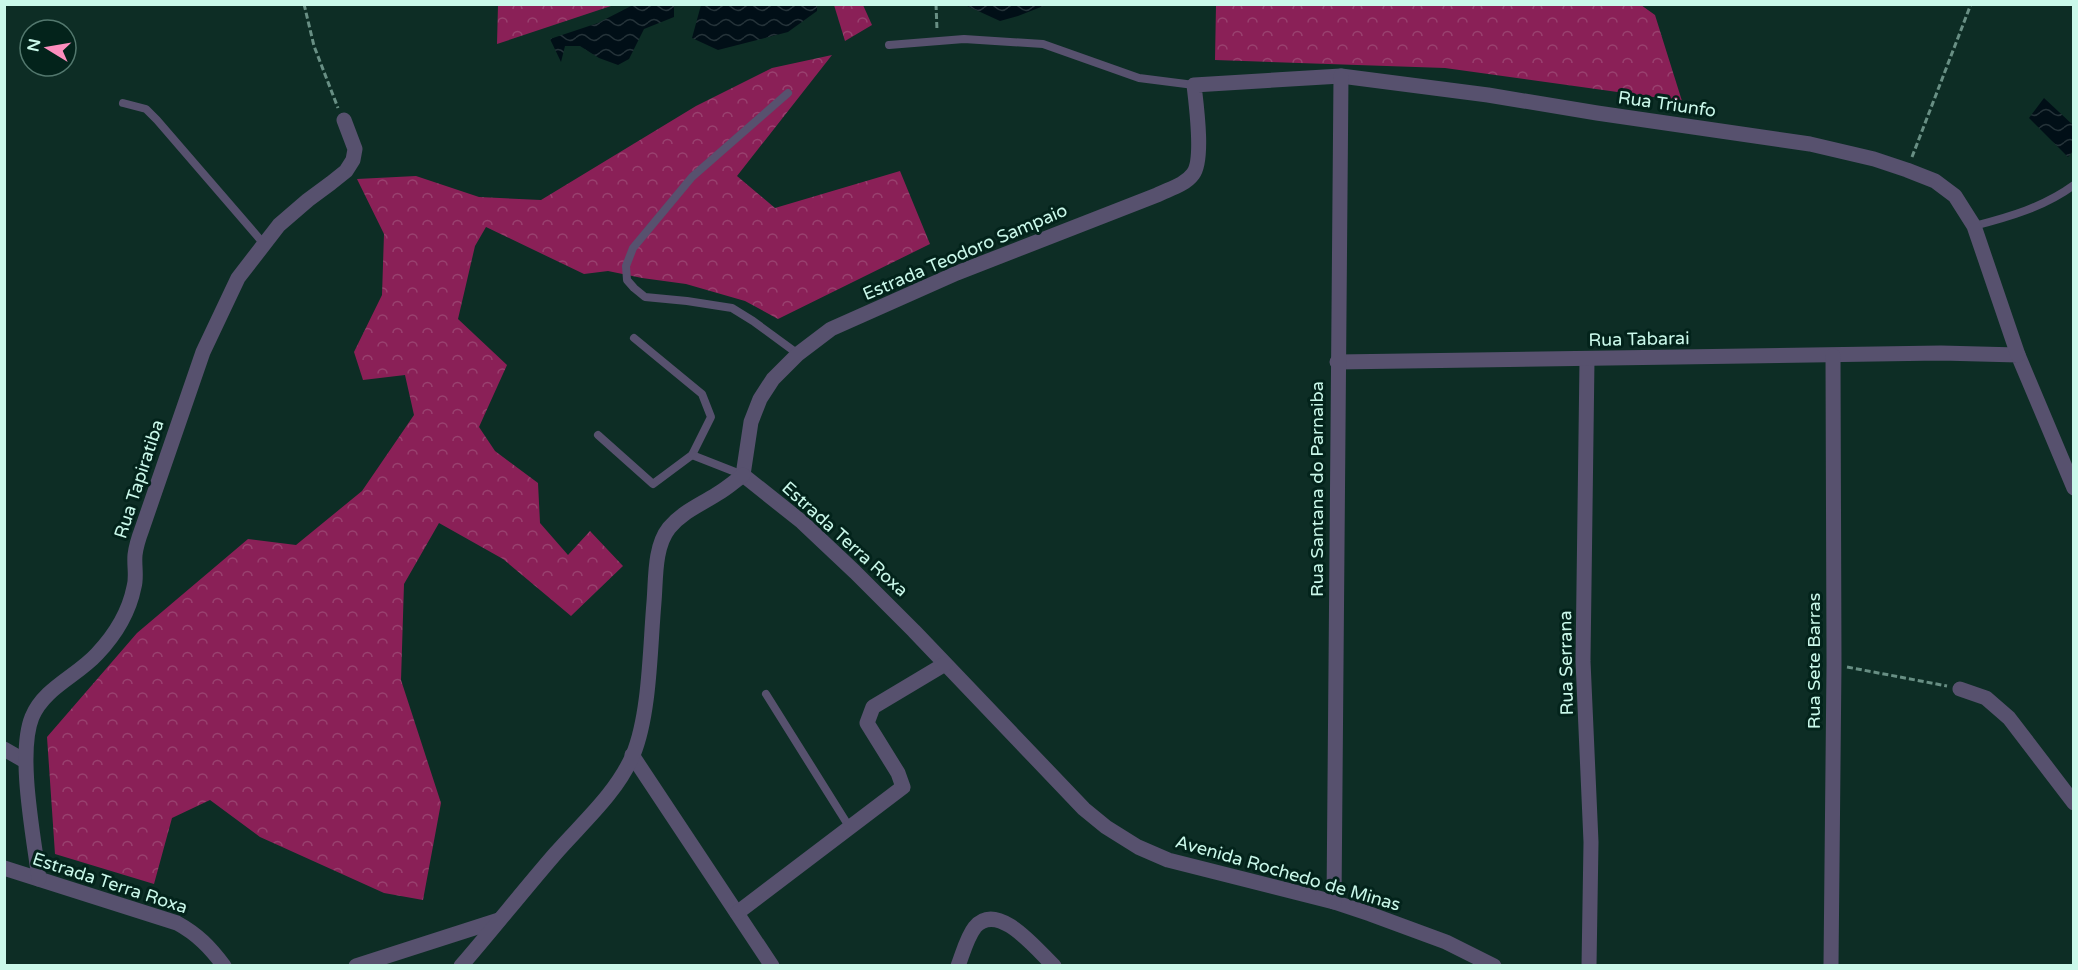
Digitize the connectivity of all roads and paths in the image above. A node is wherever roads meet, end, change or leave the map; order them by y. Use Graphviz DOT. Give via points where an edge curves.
graph roads {
  1 [pos="304,4"];
  2 [pos="936,4"];
  3 [pos="1971,4"];
  4 [pos="938,40"];
  5 [pos="888,45"];
  6 [pos="1341,76"];
  7 [pos="1194,85"];
  8 [pos="788,93"];
  9 [pos="123,103"];
  10 [pos="344,120"];
  11 [pos="1906,170"];
  12 [pos="2073,185"];
  13 [pos="1974,226"];
  14 [pos="264,244"];
  15 [pos="634,338"];
  16 [pos="798,354"];
  17 [pos="2018,355"];
  18 [pos="1833,356"];
  19 [pos="1587,360"];
  20 [pos="1338,362"];
  21 [pos="598,435"];
  22 [pos="692,455"];
  23 [pos="742,475"];
  24 [pos="2073,488"];
  25 [pos="945,664"];
  26 [pos="1834,664"];
  27 [pos="1960,689"];
  28 [pos="766,694"];
  29 [pos="4,749"];
  30 [pos="632,755"];
  31 [pos="25,761"];
  32 [pos="2073,802"];
  33 [pos="850,828"];
  34 [pos="1138,847"];
  35 [pos="4,868"];
  36 [pos="39,879"];
  37 [pos="1334,902"];
  38 [pos="737,912"];
  39 [pos="500,920"];
  40 [pos="224,966"];
  41 [pos="356,966"];
  42 [pos="461,966"];
  43 [pos="772,966"];
  44 [pos="958,966"];
  45 [pos="1054,966"];
  46 [pos="1494,966"];
  47 [pos="1589,966"];
  48 [pos="1831,966"];
  1 -- 10 [label="path" via="314,45"];
  2 -- 4 [label="path"];
  3 -- 11 [label="path"];
  4 -- 5 [label="lane"];
  4 -- 7 [label="lane" via="1043,45 1139,78"];
  6 -- 7 [label="street, Rua Triunfo"];
  6 -- 11 [label="street, Rua Triunfo" via="1810,144"];
  6 -- 20 [label="street, Rua Santana do Parnaiba"];
  7 -- 16 [label="street, Estrada Teodoro Sampaio" via="1198,156 1195,172 1187,181 957,273 831,329"];
  8 -- 16 [label="lane" via="692,177 633,248 626,266 627,280 645,297 732,308"];
  9 -- 14 [label="lane" via="146,109 157,120"];
  10 -- 14 [label="street, Rua Tapiratiba" via="355,149 346,171 279,225"];
  11 -- 13 [label="street, Rua Triunfo" via="1935,181 1955,196"];
  12 -- 13 [label="lane" via="2038,206"];
  13 -- 17 [label="street, Rua Triunfo"];
  14 -- 31 [label="street, Rua Tapiratiba" via="238,278 203,352 135,553 135,585 127,610 97,655 45,696 32,716"];
  15 -- 22 [label="lane" via="702,394 711,417"];
  16 -- 23 [label="street, Estrada Teodoro Sampaio" via="760,399 751,422"];
  17 -- 18 [label="street, Rua Tabarai"];
  17 -- 24 [label="street, Rua Triunfo"];
  18 -- 19 [label="street, Rua Tabarai"];
  18 -- 26 [label="street, Rua Sete Barras"];
  19 -- 20 [label="street, Rua Tabarai"];
  19 -- 47 [label="street, Rua Serrana" via="1583,661 1591,842"];
  20 -- 37 [label="street, Rua Santana do Parnaiba"];
  21 -- 22 [label="lane" via="653,484"];
  22 -- 23 [label="lane"];
  23 -- 25 [label="street, Estrada Terra Roxa" via="810,529"];
  23 -- 30 [label="street" via="719,494 686,512 661,544 640,733"];
  25 -- 33 [label="street" via="873,707 867,723 903,787"];
  25 -- 34 [label="street, Estrada Terra Roxa" via="1084,809"];
  26 -- 27 [label="path"];
  26 -- 48 [label="street, Rua Sete Barras"];
  27 -- 32 [label="street" via="1986,698 2009,718"];
  28 -- 33 [label="lane"];
  29 -- 31 [label="street"];
  30 -- 38 [label="street"];
  30 -- 39 [label="street" via="598,807"];
  31 -- 36 [label="street, Rua Tapiratiba"];
  33 -- 38 [label="street"];
  34 -- 37 [label="street, Avenida Rochedo de Minas" via="1168,860"];
  35 -- 36 [label="street, Estrada Terra Roxa"];
  36 -- 40 [label="street, Estrada Terra Roxa" via="177,922 209,945"];
  37 -- 46 [label="street, Avenida Rochedo de Minas" via="1408,927"];
  38 -- 43 [label="street"];
  39 -- 41 [label="street"];
  39 -- 42 [label="street"];
  44 -- 45 [label="street" via="976,927 986,919 997,918 1010,925"];
}
